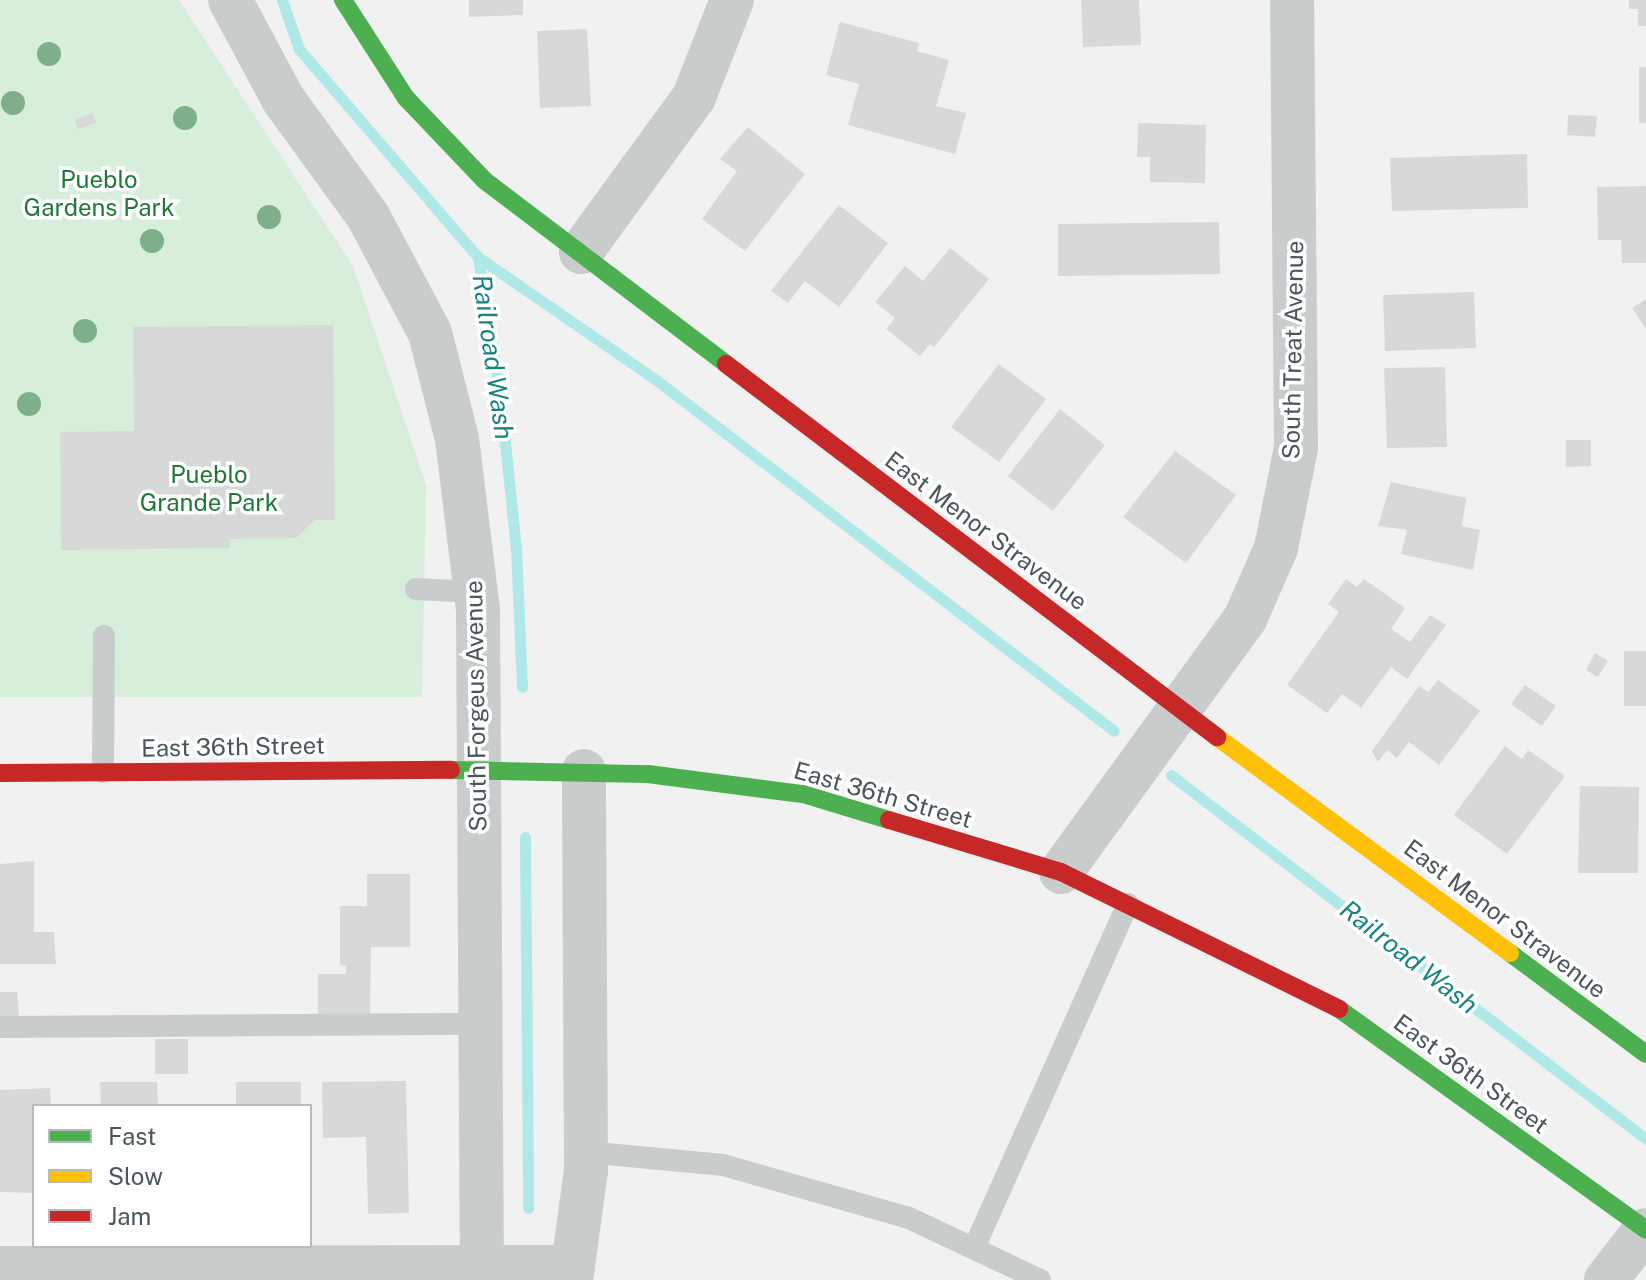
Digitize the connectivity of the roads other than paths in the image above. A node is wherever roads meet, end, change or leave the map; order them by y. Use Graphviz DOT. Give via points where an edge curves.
graph roads {
  1 [pos="230,0"];
  2 [pos="343,0"];
  3 [pos="732,0"];
  4 [pos="1292,0"];
  5 [pos="581,252"];
  6 [pos="416,589"];
  7 [pos="476,592"];
  8 [pos="104,636"];
  9 [pos="1183,711"];
  10 [pos="478,769"];
  11 [pos="584,771"];
  12 [pos="103,772"];
  13 [pos="0,773"];
  14 [pos="1061,872"];
  15 [pos="1128,904"];
  16 [pos="479,1024"];
  17 [pos="0,1027"];
  18 [pos="1646,1054"];
  19 [pos="586,1152"];
  20 [pos="1645,1230"];
  21 [pos="974,1248"];
  22 [pos="0,1268"];
  23 [pos="480,1273"];
  24 [pos="572,1274"];
  25 [pos="1040,1280"];
  26 [pos="1606,1280"];
  1 -- 7 [label="street, South Forgeus Avenue" via="283,99 368,216 430,333 457,439"];
  2 -- 5 [label="main road, East Menor Stravenue" via="406,98 484,180"];
  3 -- 5 [label="street" via="694,97"];
  4 -- 9 [label="street, South Treat Avenue" via="1296,448 1270,562 1245,619"];
  5 -- 9 [label="main road, East Menor Stravenue"];
  6 -- 7 [label="lane"];
  7 -- 10 [label="street, South Forgeus Avenue"];
  8 -- 12 [label="lane"];
  9 -- 14 [label="street, South Treat Avenue"];
  9 -- 18 [label="main road, East Menor Stravenue"];
  10 -- 11 [label="main road, East 36th Street"];
  10 -- 12 [label="main road, East 36th Street"];
  10 -- 16 [label="street, South Forgeus Avenue"];
  11 -- 14 [label="main road, East 36th Street" via="803,794"];
  11 -- 19 [label="street"];
  12 -- 13 [label="main road, East 36th Street"];
  14 -- 15 [label="main road, East 36th Street"];
  15 -- 20 [label="main road, East 36th Street" via="1331,1003"];
  15 -- 21 [label="lane"];
  16 -- 17 [label="lane"];
  16 -- 23 [label="street, South Forgeus Avenue"];
  19 -- 21 [label="lane" via="723,1165 909,1218"];
  19 -- 24 [label="street"];
  20 -- 26 [label="street"];
  21 -- 25 [label="lane"];
  22 -- 23 [label="street"];
  23 -- 24 [label="street"];
}
